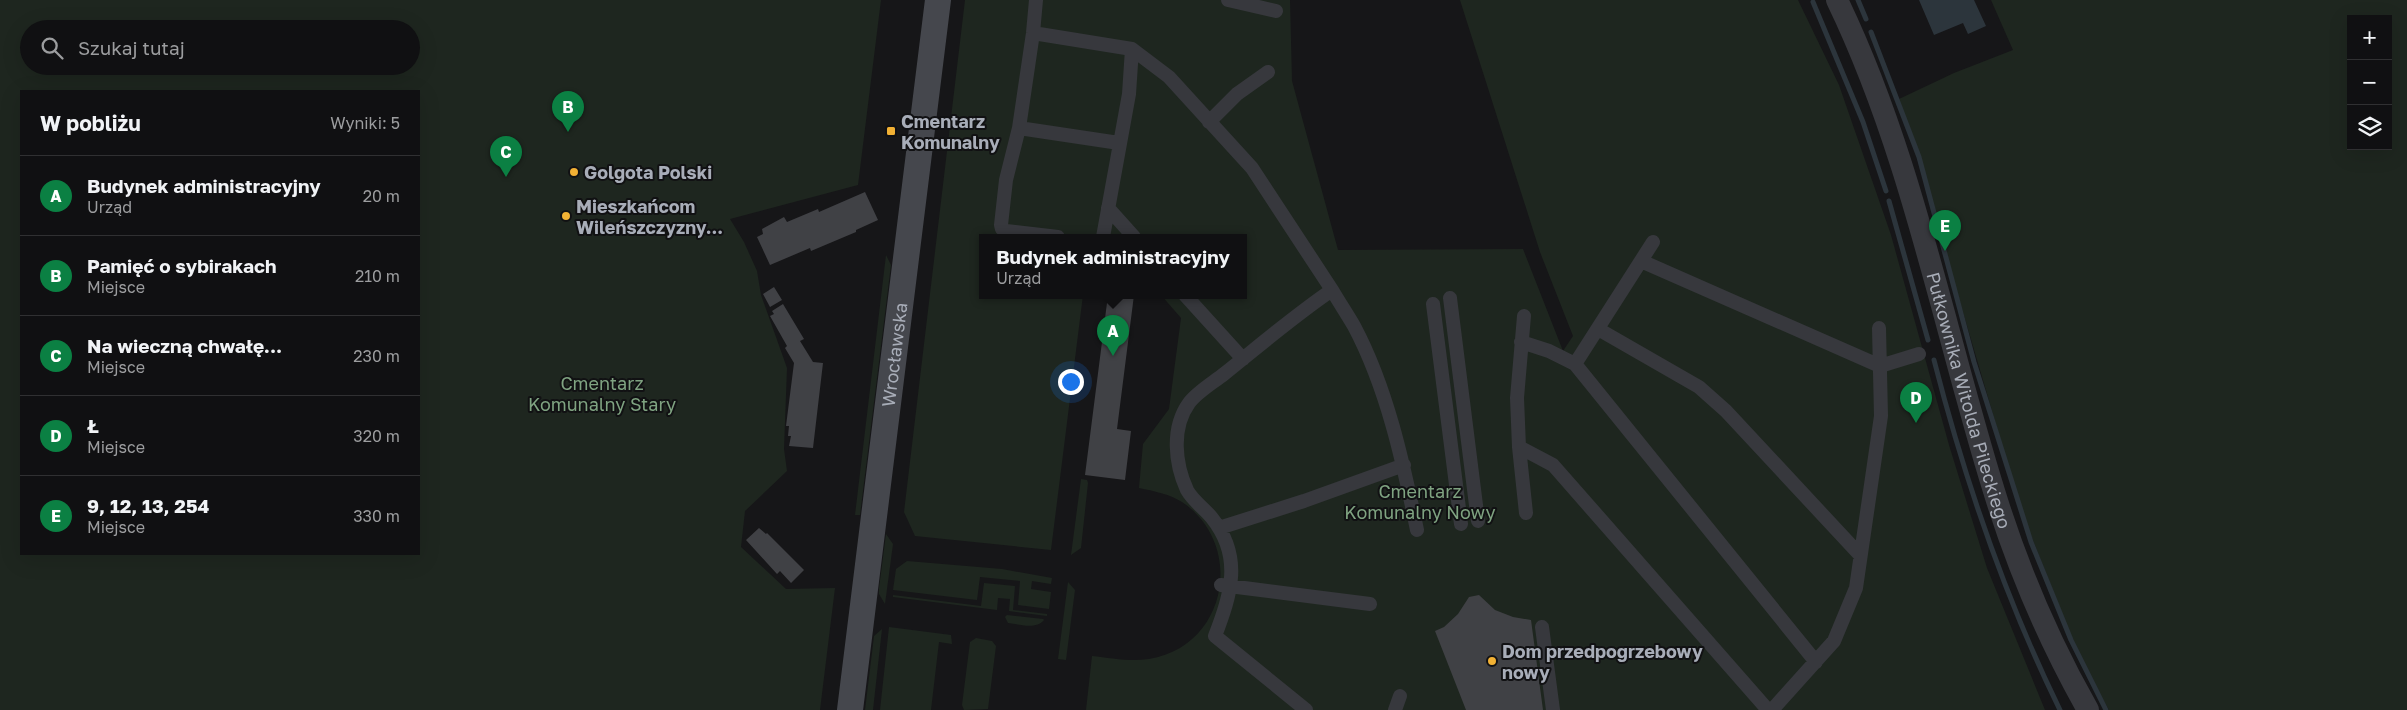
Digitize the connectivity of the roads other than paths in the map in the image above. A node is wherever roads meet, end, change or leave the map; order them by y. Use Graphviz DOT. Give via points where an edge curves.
graph roads {
  1 [pos="938,0"];
  2 [pos="1036,0"];
  3 [pos="1228,0"];
  4 [pos="1837,0"];
  5 [pos="1276,11"];
  6 [pos="1033,33"];
  7 [pos="1132,49"];
  8 [pos="1268,72"];
  9 [pos="1209,122"];
  10 [pos="1019,128"];
  11 [pos="1119,143"];
  12 [pos="1108,208"];
  13 [pos="1037,234"];
  14 [pos="1104,234"];
  15 [pos="1131,234"];
  16 [pos="1653,242"];
  17 [pos="1641,261"];
  18 [pos="1332,290"];
  19 [pos="1450,298"];
  20 [pos="1189,299"];
  21 [pos="1433,304"];
  22 [pos="1524,316"];
  23 [pos="1879,328"];
  24 [pos="1598,329"];
  25 [pos="1521,342"];
  26 [pos="1919,354"];
  27 [pos="1243,359"];
  28 [pos="1575,364"];
  29 [pos="1880,366"];
  30 [pos="1519,447"];
  31 [pos="1404,465"];
  32 [pos="1526,513"];
  33 [pos="1478,521"];
  34 [pos="1461,524"];
  35 [pos="1219,528"];
  36 [pos="1417,530"];
  37 [pos="1860,555"];
  38 [pos="1226,579"];
  39 [pos="1370,604"];
  40 [pos="1542,627"];
  41 [pos="1816,662"];
  42 [pos="1400,696"];
  43 [pos="850,710"];
  44 [pos="1306,710"];
  45 [pos="1395,710"];
  46 [pos="1553,710"];
  47 [pos="1770,710"];
  48 [pos="2088,710"];
  1 -- 43 [label="main road, Wrocławska"];
  2 -- 6 [label="street"];
  3 -- 5 [label="street"];
  4 -- 48 [label="street, Pułkownika Witolda Pileckiego" via="1888,124 1994,492 2032,594 2068,675"];
  6 -- 7 [label="street"];
  6 -- 10 [label="street"];
  7 -- 9 [label="street" via="1169,77"];
  7 -- 11 [label="street" via="1129,94"];
  8 -- 9 [label="street" via="1237,94"];
  9 -- 18 [label="street" via="1252,168"];
  10 -- 11 [label="street"];
  10 -- 13 [label="street" via="1006,180 1002,229"];
  11 -- 12 [label="street"];
  12 -- 14 [label="street"];
  12 -- 15 [label="street"];
  16 -- 17 [label="street"];
  17 -- 24 [label="street"];
  17 -- 29 [label="street"];
  18 -- 27 [label="street"];
  18 -- 31 [label="street" via="1354,326 1375,376"];
  19 -- 33 [label="street"];
  20 -- 27 [label="street"];
  21 -- 34 [label="street"];
  22 -- 25 [label="street"];
  23 -- 29 [label="street"];
  24 -- 28 [label="street"];
  24 -- 37 [label="street" via="1699,387 1726,411"];
  25 -- 28 [label="street"];
  25 -- 30 [label="street"];
  26 -- 29 [label="street"];
  27 -- 35 [label="street" via="1189,402 1178,428 1177,462 1188,492"];
  28 -- 41 [label="street"];
  29 -- 37 [label="street" via="1881,416"];
  30 -- 32 [label="street"];
  30 -- 47 [label="street" via="1553,465"];
  31 -- 35 [label="street"];
  31 -- 36 [label="street"];
  35 -- 38 [label="street" via="1226,539"];
  37 -- 41 [label="street" via="1856,588 1846,617 1834,641"];
  38 -- 39 [label="street"];
  38 -- 44 [label="street" via="1225,611 1214,636"];
  40 -- 46 [label="street"];
  41 -- 47 [label="street"];
  42 -- 45 [label="street"];
}
